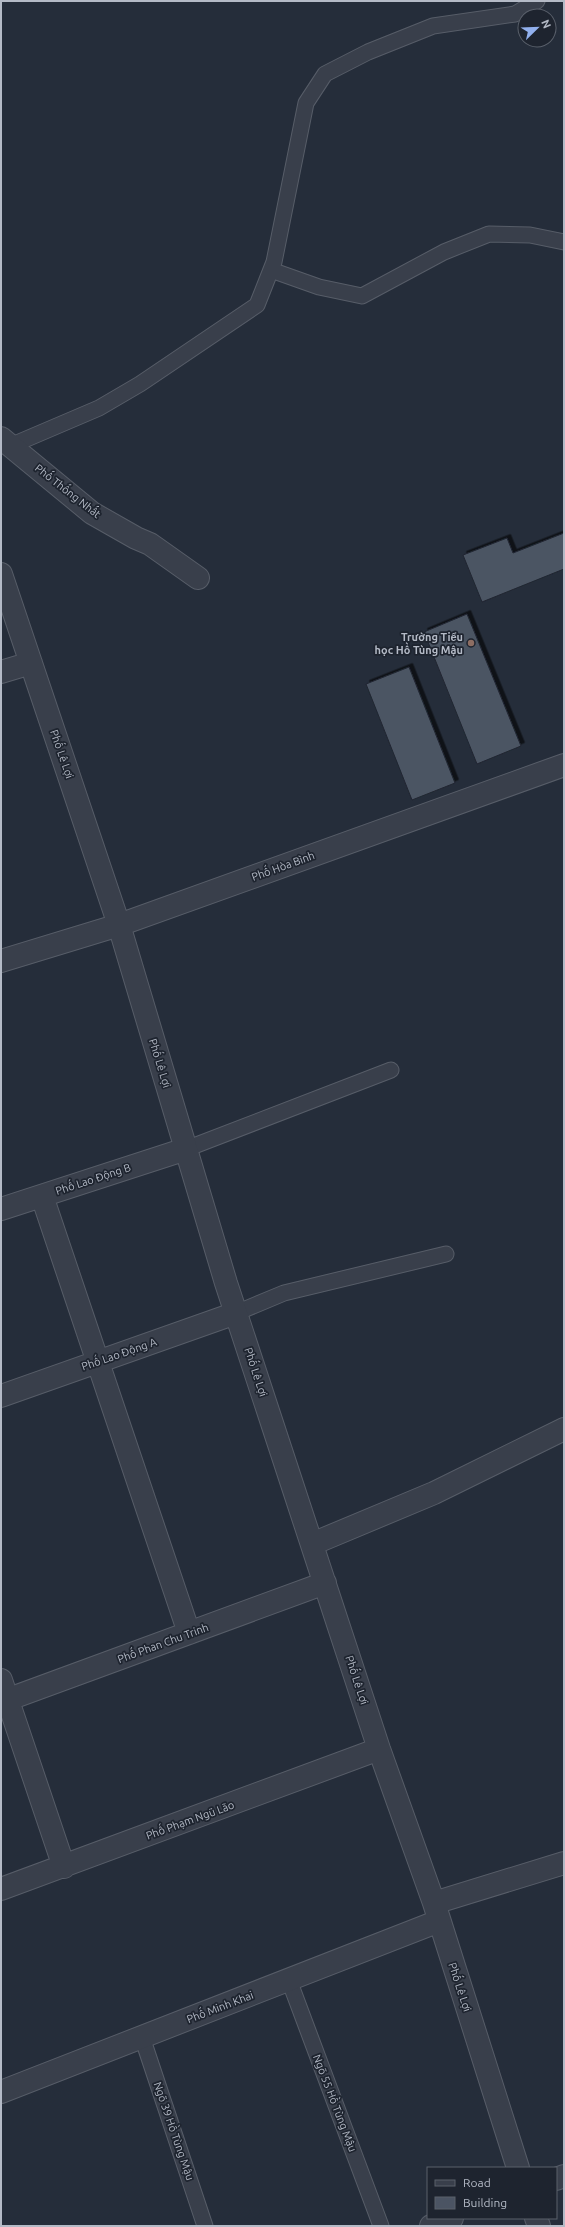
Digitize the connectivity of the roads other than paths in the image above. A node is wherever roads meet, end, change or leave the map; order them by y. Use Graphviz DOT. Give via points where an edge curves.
graph roads {
  1 [pos="538,1"];
  2 [pos="564,242"];
  3 [pos="271,270"];
  4 [pos="5,442"];
  5 [pos="1,574"];
  6 [pos="198,578"];
  7 [pos="31,663"];
  8 [pos="1,672"];
  9 [pos="564,765"];
  10 [pos="119,925"];
  11 [pos="1,961"];
  12 [pos="391,1070"];
  13 [pos="186,1149"];
  14 [pos="42,1196"];
  15 [pos="1,1209"];
  16 [pos="446,1254"];
  17 [pos="236,1313"];
  18 [pos="96,1362"];
  19 [pos="1,1396"];
  20 [pos="564,1429"];
  21 [pos="312,1544"];
  22 [pos="325,1583"];
  23 [pos="189,1633"];
  24 [pos="3,1694"];
  25 [pos="379,1749"];
  26 [pos="564,1863"];
  27 [pos="64,1867"];
  28 [pos="1,1889"];
  29 [pos="436,1912"];
  30 [pos="289,1980"];
  31 [pos="142,2037"];
  32 [pos="1,2092"];
  33 [pos="518,2167"];
  34 [pos="449,2219"];
  35 [pos="206,2226"];
  36 [pos="381,2226"];
  37 [pos="431,2226"];
  1 -- 3 [label="lane" via="515,14 433,26 368,52 325,74 306,103"];
  2 -- 3 [label="lane" via="530,235 489,234 444,252 362,296 319,287"];
  3 -- 4 [label="lane" via="257,305 140,384 98,408"];
  4 -- 6 [label="street, Phố Thống Nhất" via="92,513 150,544"];
  5 -- 7 [label="street, Phố Lê Lợi"];
  7 -- 8 [label="street"];
  7 -- 10 [label="street, Phố Lê Lợi"];
  9 -- 10 [label="street, Phố Hòa Bình"];
  10 -- 11 [label="street, Phố Hòa Bình"];
  10 -- 13 [label="street, Phố Lê Lợi"];
  12 -- 13 [label="lane"];
  13 -- 14 [label="street, Phố Lao Động B"];
  13 -- 17 [label="street, Phố Lê Lợi"];
  14 -- 15 [label="street, Phố Lao Động B"];
  14 -- 18 [label="street"];
  16 -- 17 [label="lane" via="284,1293"];
  17 -- 18 [label="street, Phố Lao Động A"];
  17 -- 21 [label="street, Phố Lê Lợi"];
  18 -- 19 [label="street, Phố Lao Động A"];
  18 -- 23 [label="street"];
  20 -- 21 [label="street" via="434,1493"];
  21 -- 22 [label="street, Phố Lê Lợi"];
  22 -- 23 [label="street, Phố Phan Chu Trinh"];
  22 -- 25 [label="street, Phố Lê Lợi"];
  23 -- 24 [label="street, Phố Phan Chu Trinh"];
  24 -- 27 [label="street"];
  25 -- 27 [label="street, Phố Phạm Ngũ Lão"];
  25 -- 29 [label="street, Phố Lê Lợi"];
  26 -- 29 [label="street, Phố Minh Khai"];
  27 -- 28 [label="street, Phố Phạm Ngũ Lão"];
  29 -- 30 [label="street, Phố Minh Khai"];
  29 -- 33 [label="street, Phố Lê Lợi"];
  30 -- 31 [label="street, Phố Minh Khai"];
  30 -- 36 [label="lane, Ngõ 55 Hồ Tùng Mậu"];
  31 -- 32 [label="street, Phố Minh Khai"];
  31 -- 35 [label="lane, Ngõ 39 Hồ Tùng Mậu"];
  34 -- 37 [label="street"];
}
